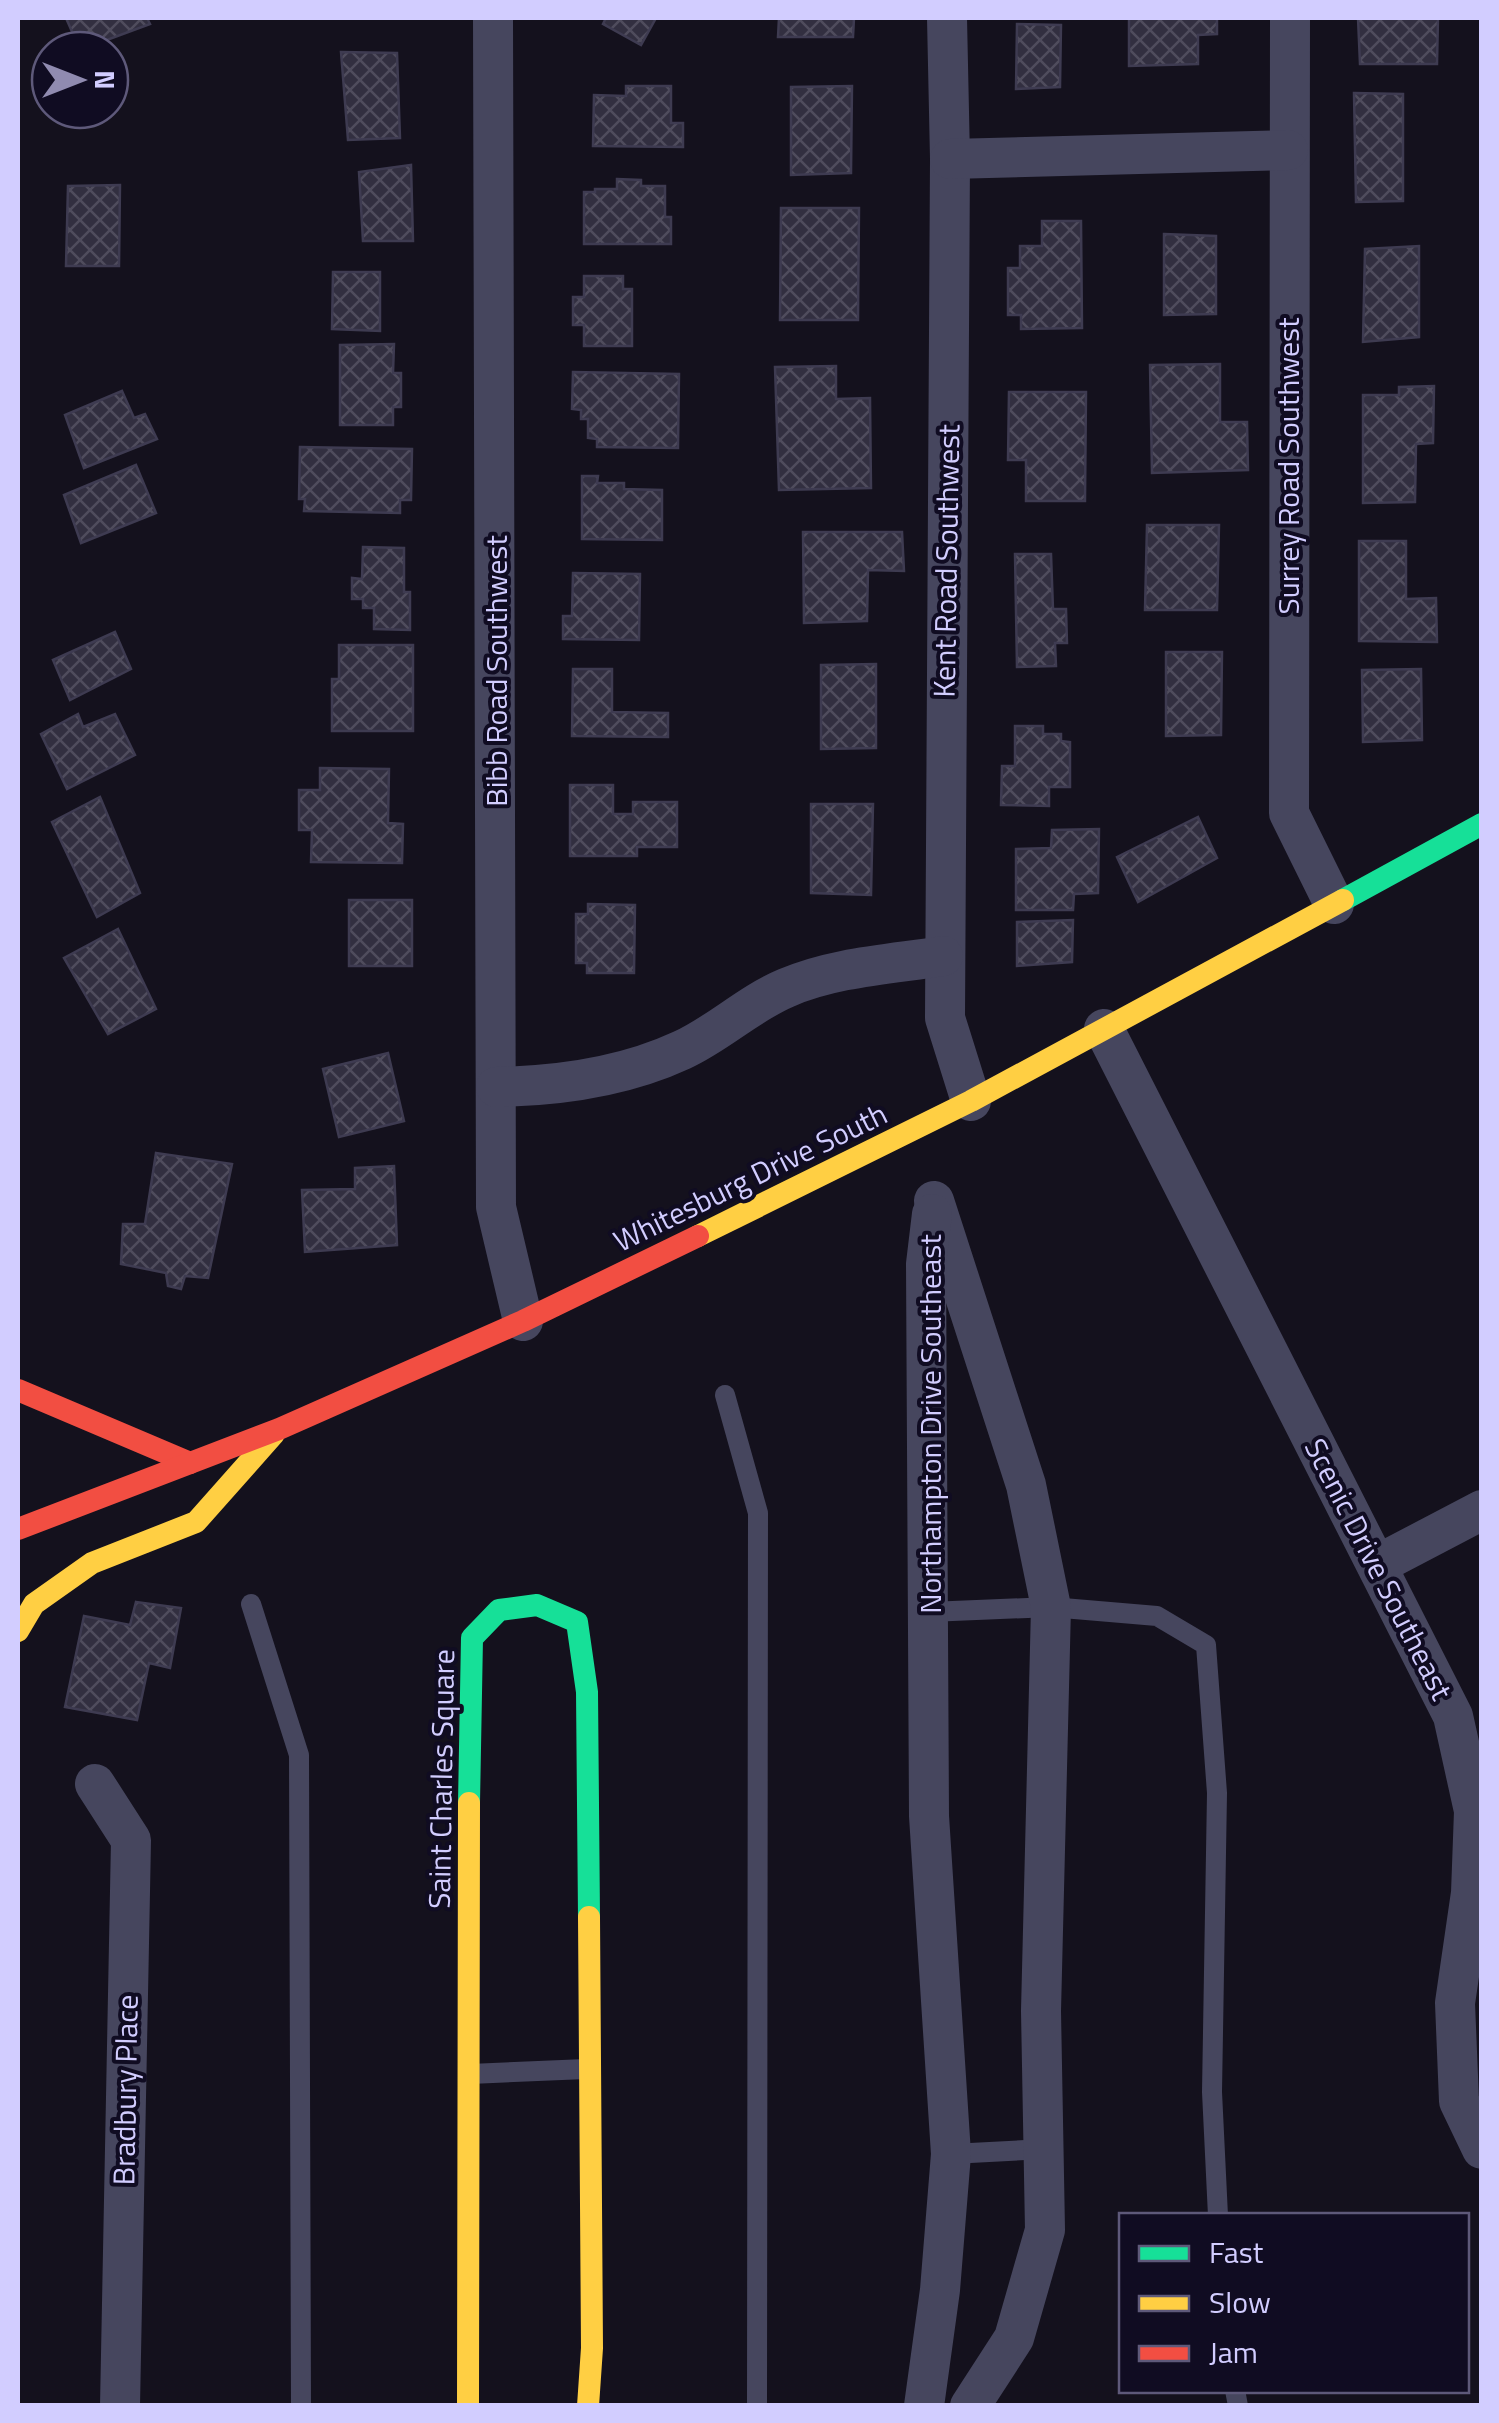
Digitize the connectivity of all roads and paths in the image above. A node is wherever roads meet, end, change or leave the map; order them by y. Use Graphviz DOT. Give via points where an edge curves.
graph roads {
  1 [pos="493,18"];
  2 [pos="947,18"];
  3 [pos="1290,18"];
  4 [pos="1288,150"];
  5 [pos="950,159"];
  6 [pos="1482,824"];
  7 [pos="1334,904"];
  8 [pos="944,956"];
  9 [pos="1104,1029"];
  10 [pos="496,1087"];
  11 [pos="972,1101"];
  12 [pos="523,1320"];
  13 [pos="18,1390"];
  14 [pos="725,1395"];
  15 [pos="278,1429"];
  16 [pos="190,1463"];
  17 [pos="1482,1510"];
  18 [pos="18,1528"];
  19 [pos="1376,1564"];
  20 [pos="251,1604"];
  21 [pos="1051,1607"];
  22 [pos="928,1612"];
  23 [pos="18,1631"];
  24 [pos="94,1784"];
  25 [pos="588,2069"];
  26 [pos="468,2074"];
  27 [pos="1044,2149"];
  28 [pos="1482,2149"];
  29 [pos="950,2154"];
  30 [pos="1218,2213"];
  31 [pos="120,2406"];
  32 [pos="301,2406"];
  33 [pos="468,2406"];
  34 [pos="588,2406"];
  35 [pos="757,2406"];
  36 [pos="924,2406"];
  37 [pos="970,2406"];
  1 -- 10 [label="street, Bibb Road Southwest"];
  2 -- 5 [label="street, Kent Road Southwest"];
  3 -- 4 [label="street, Surrey Road Southwest"];
  4 -- 5 [label="street"];
  4 -- 7 [label="street, Surrey Road Southwest" via="1289,813"];
  5 -- 8 [label="street, Kent Road Southwest"];
  6 -- 7 [label="main road, Whitesburg Drive South"];
  7 -- 9 [label="main road, Whitesburg Drive South"];
  8 -- 10 [label="street" via="791,986 684,1050 630,1070"];
  8 -- 11 [label="street, Kent Road Southwest" via="944,1018"];
  9 -- 11 [label="main road, Whitesburg Drive South"];
  9 -- 19 [label="street, Scenic Drive Southeast"];
  10 -- 12 [label="street, Bibb Road Southwest" via="496,1207"];
  11 -- 12 [label="main road, Whitesburg Drive South"];
  12 -- 15 [label="main road, Whitesburg Drive South"];
  13 -- 16 [label="main road"];
  14 -- 35 [label="lane" via="758,1514"];
  15 -- 16 [label="main road, Whitesburg Drive South"];
  15 -- 23 [label="main road" via="196,1522 92,1562 34,1604"];
  16 -- 18 [label="main road, Whitesburg Drive South"];
  17 -- 19 [label="street"];
  19 -- 28 [label="street, Scenic Drive Southeast" via="1453,1716 1474,1811 1471,1893 1454,2004 1459,2101"];
  20 -- 32 [label="lane" via="299,1756"];
  21 -- 22 [label="lane"];
  21 -- 22 [label="street, Northampton Drive Southeast" via="1026,1485 934,1200 926,1264"];
  21 -- 27 [label="street, Northampton Drive Southeast" via="1040,2011"];
  21 -- 30 [label="lane" via="1157,1616 1206,1645 1217,1793 1212,2092"];
  22 -- 29 [label="street, Northampton Drive Southeast" via="929,1816"];
  24 -- 31 [label="street, Bradbury Place" via="131,1840"];
  25 -- 26 [label="lane"];
  25 -- 26 [label="main road, Saint Charles Square" via="586,1692 577,1622 537,1606 499,1610 472,1638"];
  25 -- 34 [label="main road, Saint Charles Square"];
  26 -- 33 [label="main road, Saint Charles Square"];
  27 -- 29 [label="lane"];
  27 -- 37 [label="street, Northampton Drive Southeast" via="1045,2230 1014,2338"];
  29 -- 36 [label="street, Northampton Drive Southeast"];
}
